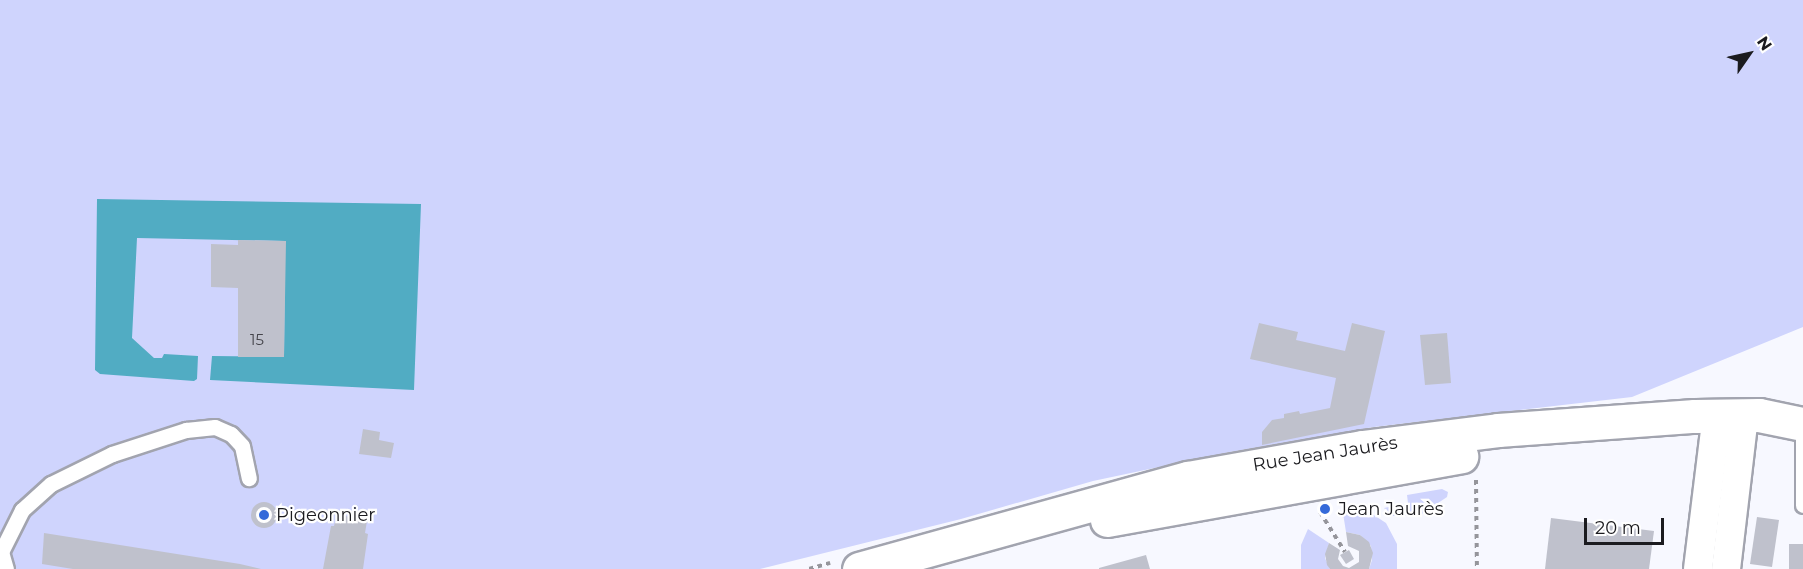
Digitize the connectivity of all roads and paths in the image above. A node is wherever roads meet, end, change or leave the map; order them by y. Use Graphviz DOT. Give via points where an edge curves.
graph roads {
  1 [pos="1730,424"];
  2 [pos="1803,424"];
  3 [pos="1803,434"];
  4 [pos="249,478"];
  5 [pos="1803,505"];
  6 [pos="1317,507"];
  7 [pos="1344,552"];
  8 [pos="6,569"];
  9 [pos="859,569"];
  10 [pos="918,569"];
  11 [pos="1698,569"];
  12 [pos="1726,569"];
  1 -- 2 [label="main road, Rue Jean Jaurès" via="1779,418"];
  1 -- 9 [label="main road, Rue Jean Jaurès" via="1498,430 1240,467 1103,500"];
  1 -- 10 [label="main road, Rue Jean Jaurès" via="1514,448 1345,475 1048,533"];
  1 -- 11 [label="street"];
  1 -- 12 [label="street"];
  3 -- 5 [label="lane"];
  4 -- 8 [label="lane" via="242,446 231,434 214,427 186,430 112,454 51,484 22,510 1,552"];
  6 -- 7 [label="path"];
}
